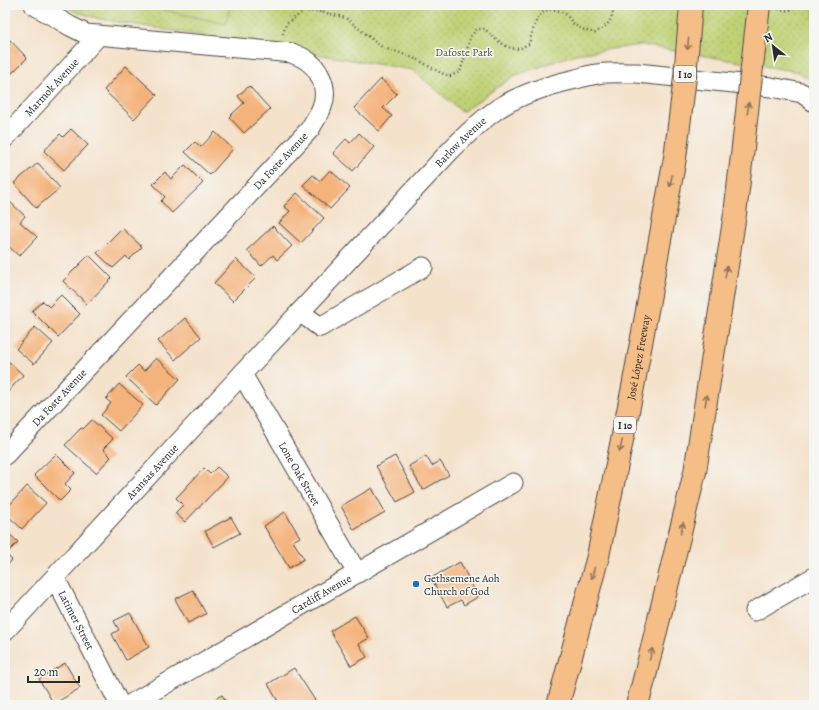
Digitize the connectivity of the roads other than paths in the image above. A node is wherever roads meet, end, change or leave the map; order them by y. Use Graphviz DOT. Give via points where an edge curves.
graph roads {
  1 [pos="34,5"];
  2 [pos="691,5"];
  3 [pos="766,7"];
  4 [pos="99,35"];
  5 [pos="814,102"];
  6 [pos="5,138"];
  7 [pos="422,267"];
  8 [pos="300,312"];
  9 [pos="242,374"];
  10 [pos="5,456"];
  11 [pos="513,483"];
  12 [pos="357,573"];
  13 [pos="814,577"];
  14 [pos="54,578"];
  15 [pos="755,611"];
  16 [pos="5,631"];
  17 [pos="120,705"];
  18 [pos="129,705"];
  19 [pos="558,705"];
  20 [pos="638,705"];
  1 -- 4 [label="street, Da Foste Avenue" via="86,34"];
  2 -- 19 [label="highway, José López Freeway / I 10, one-way, bridge" via="675,158 633,387 598,556"];
  20 -- 3 [label="highway, one-way, bridge" via="695,472"];
  4 -- 6 [label="street, Marmok Avenue"];
  4 -- 10 [label="street, Da Foste Avenue" via="292,53 304,58 319,74 325,94 323,105 310,128"];
  5 -- 8 [label="street, Barlow Avenue" via="802,93 771,87 637,73 597,74 535,90 498,109 466,135"];
  7 -- 8 [label="street" via="320,327"];
  8 -- 9 [label="street, Aransas Avenue"];
  9 -- 12 [label="street, Lone Oak Street"];
  9 -- 14 [label="street, Aransas Avenue"];
  11 -- 12 [label="street, Cardiff Avenue"];
  12 -- 18 [label="street, Cardiff Avenue"];
  13 -- 15 [label="street"];
  14 -- 16 [label="street, Aransas Avenue"];
  14 -- 17 [label="street, Latimer Street"];
}
